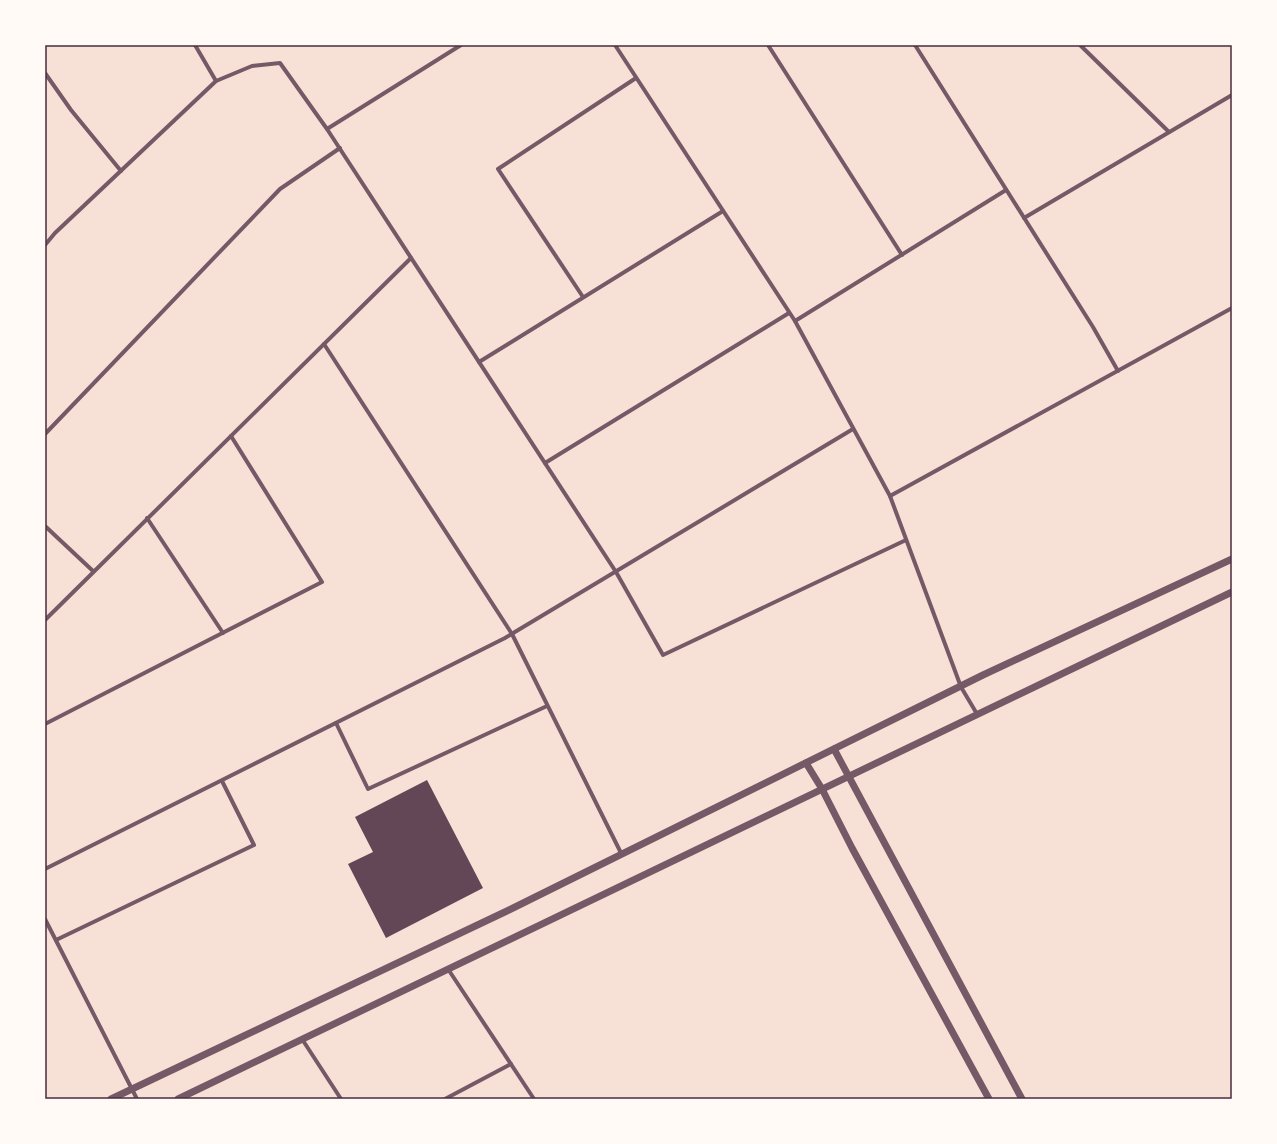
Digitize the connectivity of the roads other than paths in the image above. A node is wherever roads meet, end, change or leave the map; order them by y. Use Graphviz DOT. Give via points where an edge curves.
graph roads {
  1 [pos="195,45"];
  2 [pos="461,45"];
  3 [pos="615,45"];
  4 [pos="768,45"];
  5 [pos="915,45"];
  6 [pos="1080,45"];
  7 [pos="45,73"];
  8 [pos="636,78"];
  9 [pos="216,81"];
  10 [pos="1232,95"];
  11 [pos="327,129"];
  12 [pos="1169,132"];
  13 [pos="340,148"];
  14 [pos="121,171"];
  15 [pos="1006,190"];
  16 [pos="723,211"];
  17 [pos="1024,218"];
  18 [pos="45,244"];
  19 [pos="902,255"];
  20 [pos="411,258"];
  21 [pos="583,298"];
  22 [pos="1232,308"];
  23 [pos="789,313"];
  24 [pos="795,321"];
  25 [pos="324,344"];
  26 [pos="479,362"];
  27 [pos="1118,371"];
  28 [pos="853,429"];
  29 [pos="45,434"];
  30 [pos="231,436"];
  31 [pos="545,463"];
  32 [pos="890,496"];
  33 [pos="147,518"];
  34 [pos="45,526"];
  35 [pos="906,540"];
  36 [pos="1232,559"];
  37 [pos="93,571"];
  38 [pos="616,572"];
  39 [pos="1232,592"];
  40 [pos="45,620"];
  41 [pos="223,633"];
  42 [pos="512,634"];
  43 [pos="961,687"];
  44 [pos="547,706"];
  45 [pos="977,714"];
  46 [pos="336,723"];
  47 [pos="45,724"];
  48 [pos="834,749"];
  49 [pos="806,763"];
  50 [pos="849,776"];
  51 [pos="222,781"];
  52 [pos="822,789"];
  53 [pos="622,854"];
  54 [pos="45,869"];
  55 [pos="45,919"];
  56 [pos="56,940"];
  57 [pos="448,969"];
  58 [pos="302,1039"];
  59 [pos="511,1064"];
  60 [pos="132,1089"];
  61 [pos="1020,1098"];
  62 [pos="111,1099"];
  63 [pos="137,1099"];
  64 [pos="178,1099"];
  65 [pos="341,1099"];
  66 [pos="445,1099"];
  67 [pos="534,1099"];
  68 [pos="989,1099"];
  1 -- 9 [label="street"];
  2 -- 11 [label="street"];
  3 -- 8 [label="street"];
  4 -- 19 [label="street"];
  5 -- 15 [label="street"];
  6 -- 12 [label="street"];
  7 -- 14 [label="street"];
  8 -- 16 [label="street"];
  8 -- 21 [label="street" via="498,169"];
  9 -- 11 [label="street" via="252,66 280,63"];
  9 -- 14 [label="street"];
  10 -- 12 [label="street"];
  11 -- 13 [label="street"];
  12 -- 17 [label="street"];
  13 -- 20 [label="street"];
  13 -- 29 [label="street" via="280,189"];
  14 -- 18 [label="street"];
  15 -- 17 [label="street"];
  15 -- 19 [label="street"];
  16 -- 21 [label="street"];
  16 -- 23 [label="street"];
  17 -- 27 [label="street"];
  19 -- 24 [label="street"];
  20 -- 25 [label="street"];
  20 -- 26 [label="street"];
  21 -- 26 [label="street"];
  22 -- 27 [label="street"];
  23 -- 24 [label="street"];
  23 -- 31 [label="street"];
  24 -- 28 [label="street"];
  25 -- 30 [label="street"];
  25 -- 42 [label="street"];
  26 -- 31 [label="street"];
  27 -- 32 [label="street"];
  28 -- 32 [label="street"];
  28 -- 38 [label="street"];
  30 -- 33 [label="street"];
  30 -- 41 [label="street" via="322,582"];
  31 -- 38 [label="street"];
  32 -- 35 [label="street"];
  33 -- 37 [label="street"];
  33 -- 41 [label="street"];
  34 -- 37 [label="street"];
  35 -- 38 [label="street" via="663,655"];
  35 -- 43 [label="street"];
  36 -- 43 [label="street"];
  37 -- 40 [label="street"];
  38 -- 42 [label="street"];
  39 -- 45 [label="street"];
  41 -- 47 [label="street"];
  42 -- 44 [label="street"];
  42 -- 46 [label="street"];
  43 -- 45 [label="street"];
  43 -- 48 [label="street"];
  44 -- 46 [label="street" via="368,789"];
  44 -- 53 [label="street"];
  45 -- 50 [label="street"];
  46 -- 51 [label="street"];
  48 -- 49 [label="street"];
  48 -- 50 [label="street"];
  49 -- 52 [label="street"];
  49 -- 53 [label="street"];
  50 -- 52 [label="street"];
  50 -- 61 [label="street"];
  51 -- 54 [label="street"];
  51 -- 56 [label="street" via="254,845"];
  52 -- 57 [label="street"];
  52 -- 68 [label="street"];
  53 -- 60 [label="street"];
  55 -- 56 [label="street"];
  56 -- 60 [label="street"];
  57 -- 58 [label="street"];
  57 -- 59 [label="street"];
  58 -- 64 [label="street"];
  58 -- 65 [label="street"];
  59 -- 66 [label="street"];
  59 -- 67 [label="street"];
  60 -- 62 [label="street"];
  60 -- 63 [label="street"];
}
